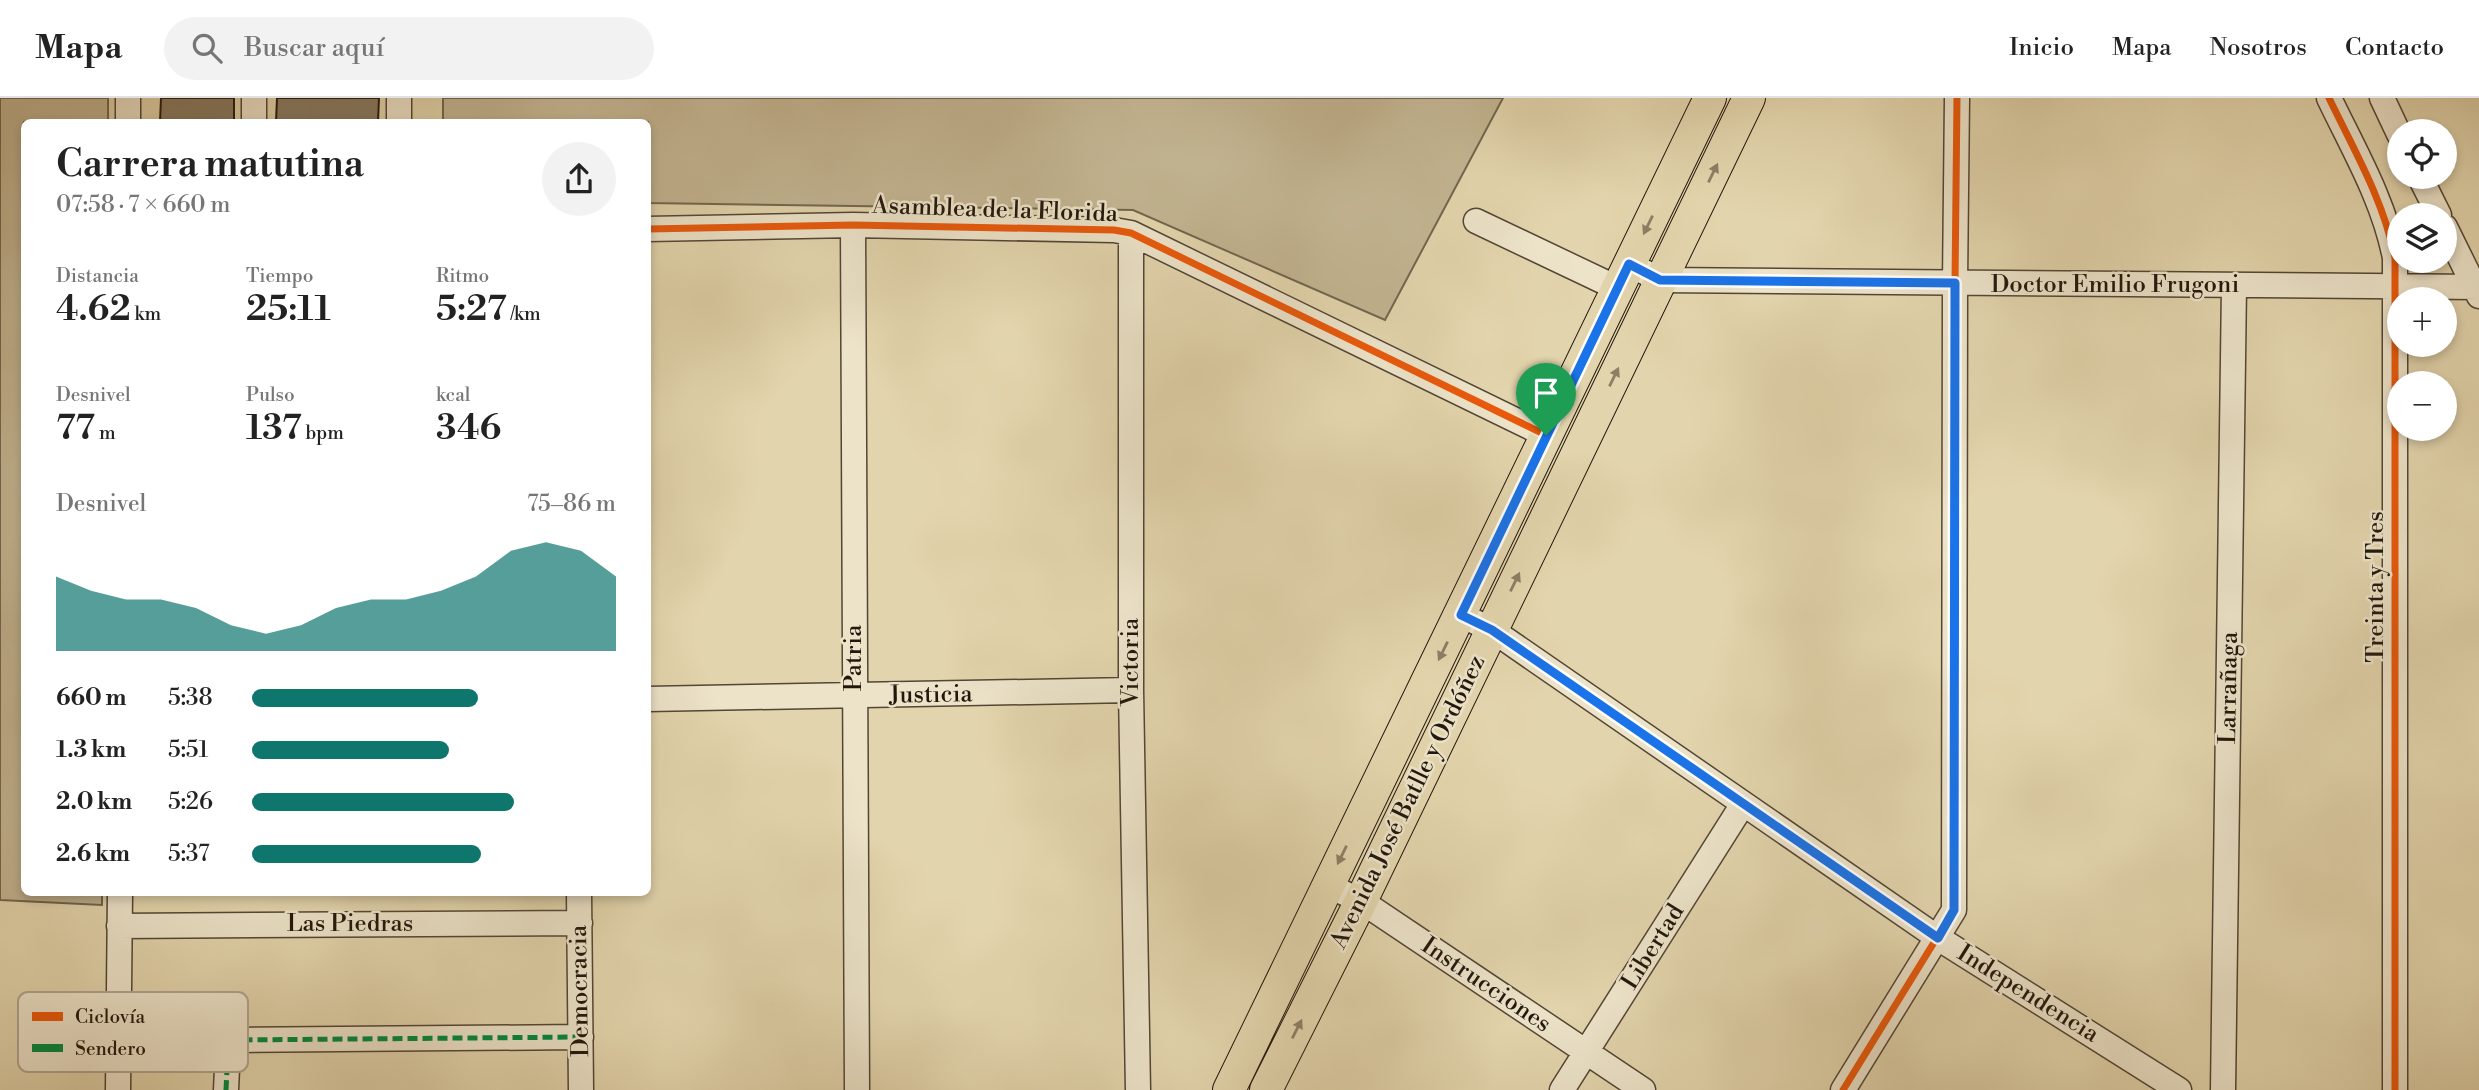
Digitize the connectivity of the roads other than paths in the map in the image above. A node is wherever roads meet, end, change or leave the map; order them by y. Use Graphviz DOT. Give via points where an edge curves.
graph roads {
  1 [pos="128,98"];
  2 [pos="254,98"];
  3 [pos="399,98"];
  4 [pos="1710,98"];
  5 [pos="1749,98"];
  6 [pos="1957,98"];
  7 [pos="2329,98"];
  8 [pos="2382,98"];
  9 [pos="128,119"];
  10 [pos="254,119"];
  11 [pos="399,119"];
  12 [pos="2392,119"];
  13 [pos="1476,221"];
  14 [pos="853,225"];
  15 [pos="651,229"];
  16 [pos="1131,233"];
  17 [pos="2457,250"];
  18 [pos="1623,276"];
  19 [pos="1660,280"];
  20 [pos="1955,283"];
  21 [pos="2234,286"];
  22 [pos="2396,287"];
  23 [pos="2387,288"];
  24 [pos="2457,289"];
  25 [pos="2478,290"];
  26 [pos="2396,357"];
  27 [pos="1546,435"];
  28 [pos="1461,615"];
  29 [pos="1492,630"];
  30 [pos="1130,690"];
  31 [pos="855,697"];
  32 [pos="651,699"];
  33 [pos="1743,804"];
  34 [pos="1327,885"];
  35 [pos="120,896"];
  36 [pos="579,896"];
  37 [pos="1361,901"];
  38 [pos="580,923"];
  39 [pos="120,926"];
  40 [pos="1938,938"];
  41 [pos="119,992"];
  42 [pos="581,1037"];
  43 [pos="248,1040"];
  44 [pos="1586,1052"];
  45 [pos="118,1072"];
  46 [pos="227,1072"];
  47 [pos="118,1090"];
  48 [pos="226,1090"];
  49 [pos="581,1090"];
  50 [pos="856,1090"];
  51 [pos="1138,1090"];
  52 [pos="1229,1090"];
  53 [pos="1266,1090"];
  54 [pos="1562,1090"];
  55 [pos="1643,1090"];
  56 [pos="1843,1090"];
  57 [pos="2179,1090"];
  58 [pos="2223,1090"];
  59 [pos="2395,1090"];
  1 -- 9 [label="street"];
  2 -- 10 [label="street"];
  3 -- 11 [label="street"];
  4 -- 18 [label="main road, Avenida José Batlle y Ordóñez, one-way"];
  19 -- 5 [label="main road, Avenida José Batlle y Ordóñez, one-way"];
  6 -- 20 [label="street"];
  7 -- 22 [label="street, Treinta y Tres" via="2376,195 2395,258"];
  8 -- 12 [label="street"];
  13 -- 18 [label="street, Doctor Emilio Frugoni"];
  14 -- 15 [label="street, Asamblea de la Florida"];
  14 -- 16 [label="street, Asamblea de la Florida" via="1114,229"];
  14 -- 31 [label="street, Patria"];
  16 -- 27 [label="street, Asamblea de la Florida"];
  16 -- 30 [label="street, Victoria"];
  17 -- 25 [label="street"];
  18 -- 19 [label="street, Doctor Emilio Frugoni"];
  18 -- 27 [label="main road, Avenida José Batlle y Ordóñez"];
  19 -- 20 [label="street, Doctor Emilio Frugoni"];
  29 -- 19 [label="main road, Avenida José Batlle y Ordóñez, one-way"];
  20 -- 21 [label="street, Doctor Emilio Frugoni"];
  20 -- 40 [label="street" via="1954,910"];
  21 -- 23 [label="street, Doctor Emilio Frugoni"];
  21 -- 58 [label="street, Larrañaga"];
  24 -- 25 [label="street, Doctor Emilio Frugoni"];
  26 -- 59 [label="street, Treinta y Tres"];
  27 -- 28 [label="main road, Avenida José Batlle y Ordóñez"];
  28 -- 29 [label="street, Independencia"];
  28 -- 34 [label="main road, Avenida José Batlle y Ordóñez, one-way"];
  29 -- 33 [label="street, Independencia"];
  29 -- 37 [label="main road, Avenida José Batlle y Ordóñez"];
  30 -- 31 [label="street, Justicia"];
  30 -- 51 [label="street, Victoria"];
  31 -- 32 [label="street, Justicia"];
  31 -- 50 [label="street, Patria"];
  33 -- 40 [label="street, Independencia"];
  33 -- 44 [label="street, Libertad"];
  34 -- 37 [label="street, Instrucciones"];
  34 -- 52 [label="main road, Avenida José Batlle y Ordóñez"];
  35 -- 39 [label="street"];
  36 -- 38 [label="street, Democracia"];
  37 -- 44 [label="street, Instrucciones"];
  53 -- 37 [label="main road, Avenida José Batlle y Ordóñez, one-way"];
  38 -- 39 [label="street, Las Piedras"];
  38 -- 42 [label="street, Democracia"];
  39 -- 41 [label="street"];
  40 -- 56 [label="street"];
  40 -- 57 [label="street, Independencia"];
  42 -- 43 [label="street"];
  42 -- 49 [label="street, Democracia"];
  44 -- 54 [label="street, Libertad"];
  44 -- 55 [label="street, Instrucciones"];
  45 -- 47 [label="street"];
  46 -- 48 [label="street"];
}
